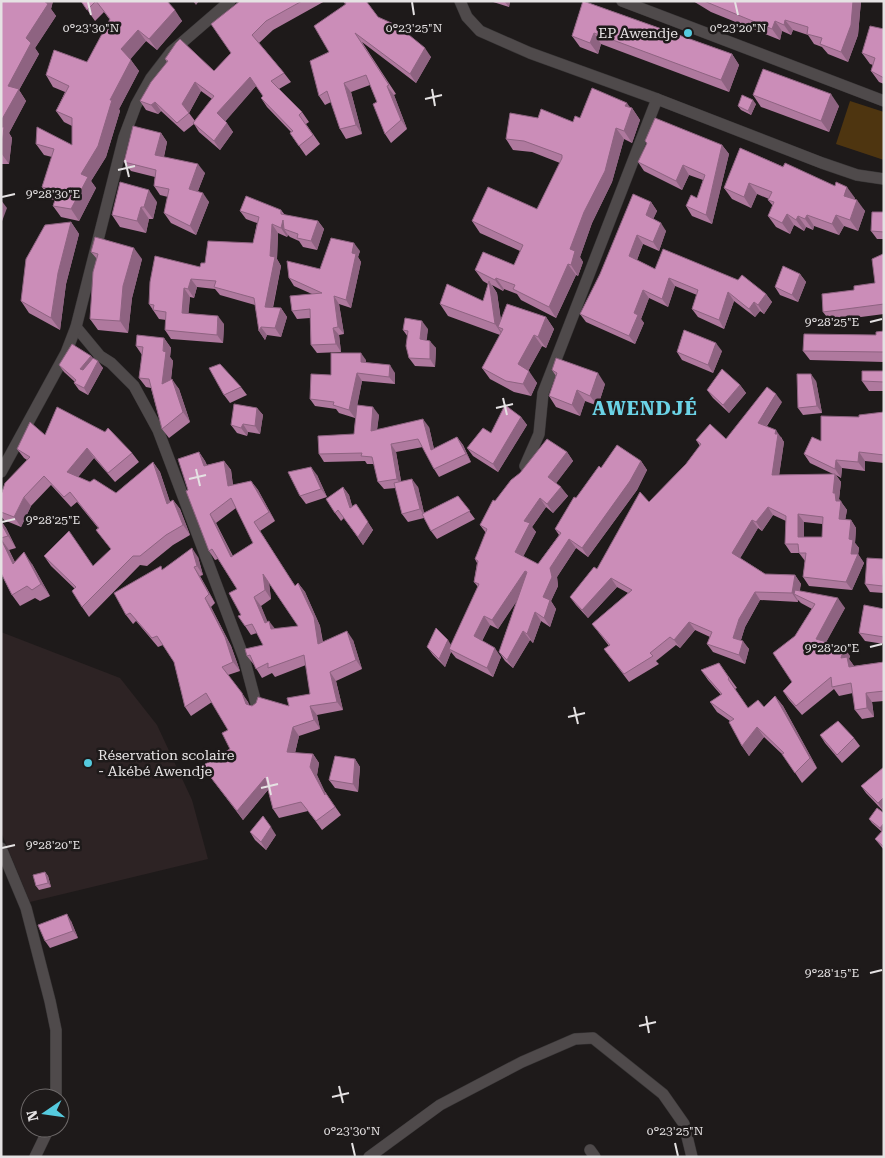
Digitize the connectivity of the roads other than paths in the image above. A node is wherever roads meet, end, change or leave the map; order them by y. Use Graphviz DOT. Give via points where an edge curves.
graph roads {
  1 [pos="230,1"];
  2 [pos="460,1"];
  3 [pos="622,1"];
  4 [pos="657,99"];
  5 [pos="884,101"];
  6 [pos="884,179"];
  7 [pos="76,327"];
  8 [pos="525,466"];
  9 [pos="1,472"];
  10 [pos="257,707"];
  11 [pos="1,848"];
  12 [pos="56,1088"];
  13 [pos="44,1138"];
  14 [pos="34,1157"];
  15 [pos="369,1157"];
  16 [pos="692,1157"];
  1 -- 7 [label="street" via="171,52 136,105 124,137"];
  2 -- 4 [label="street" via="467,17 480,31 530,54"];
  3 -- 5 [label="street"];
  4 -- 6 [label="street" via="822,163 857,175"];
  4 -- 8 [label="street" via="545,386 539,434"];
  7 -- 9 [label="street" via="66,352"];
  7 -- 10 [label="street" via="100,356 134,386 158,430 244,658"];
  11 -- 12 [label="street" via="26,908 50,1001 56,1030"];
  13 -- 14 [label="street"];
  15 -- 16 [label="street" via="449,1101 522,1062 575,1039 593,1038 663,1094 684,1124"];
}
